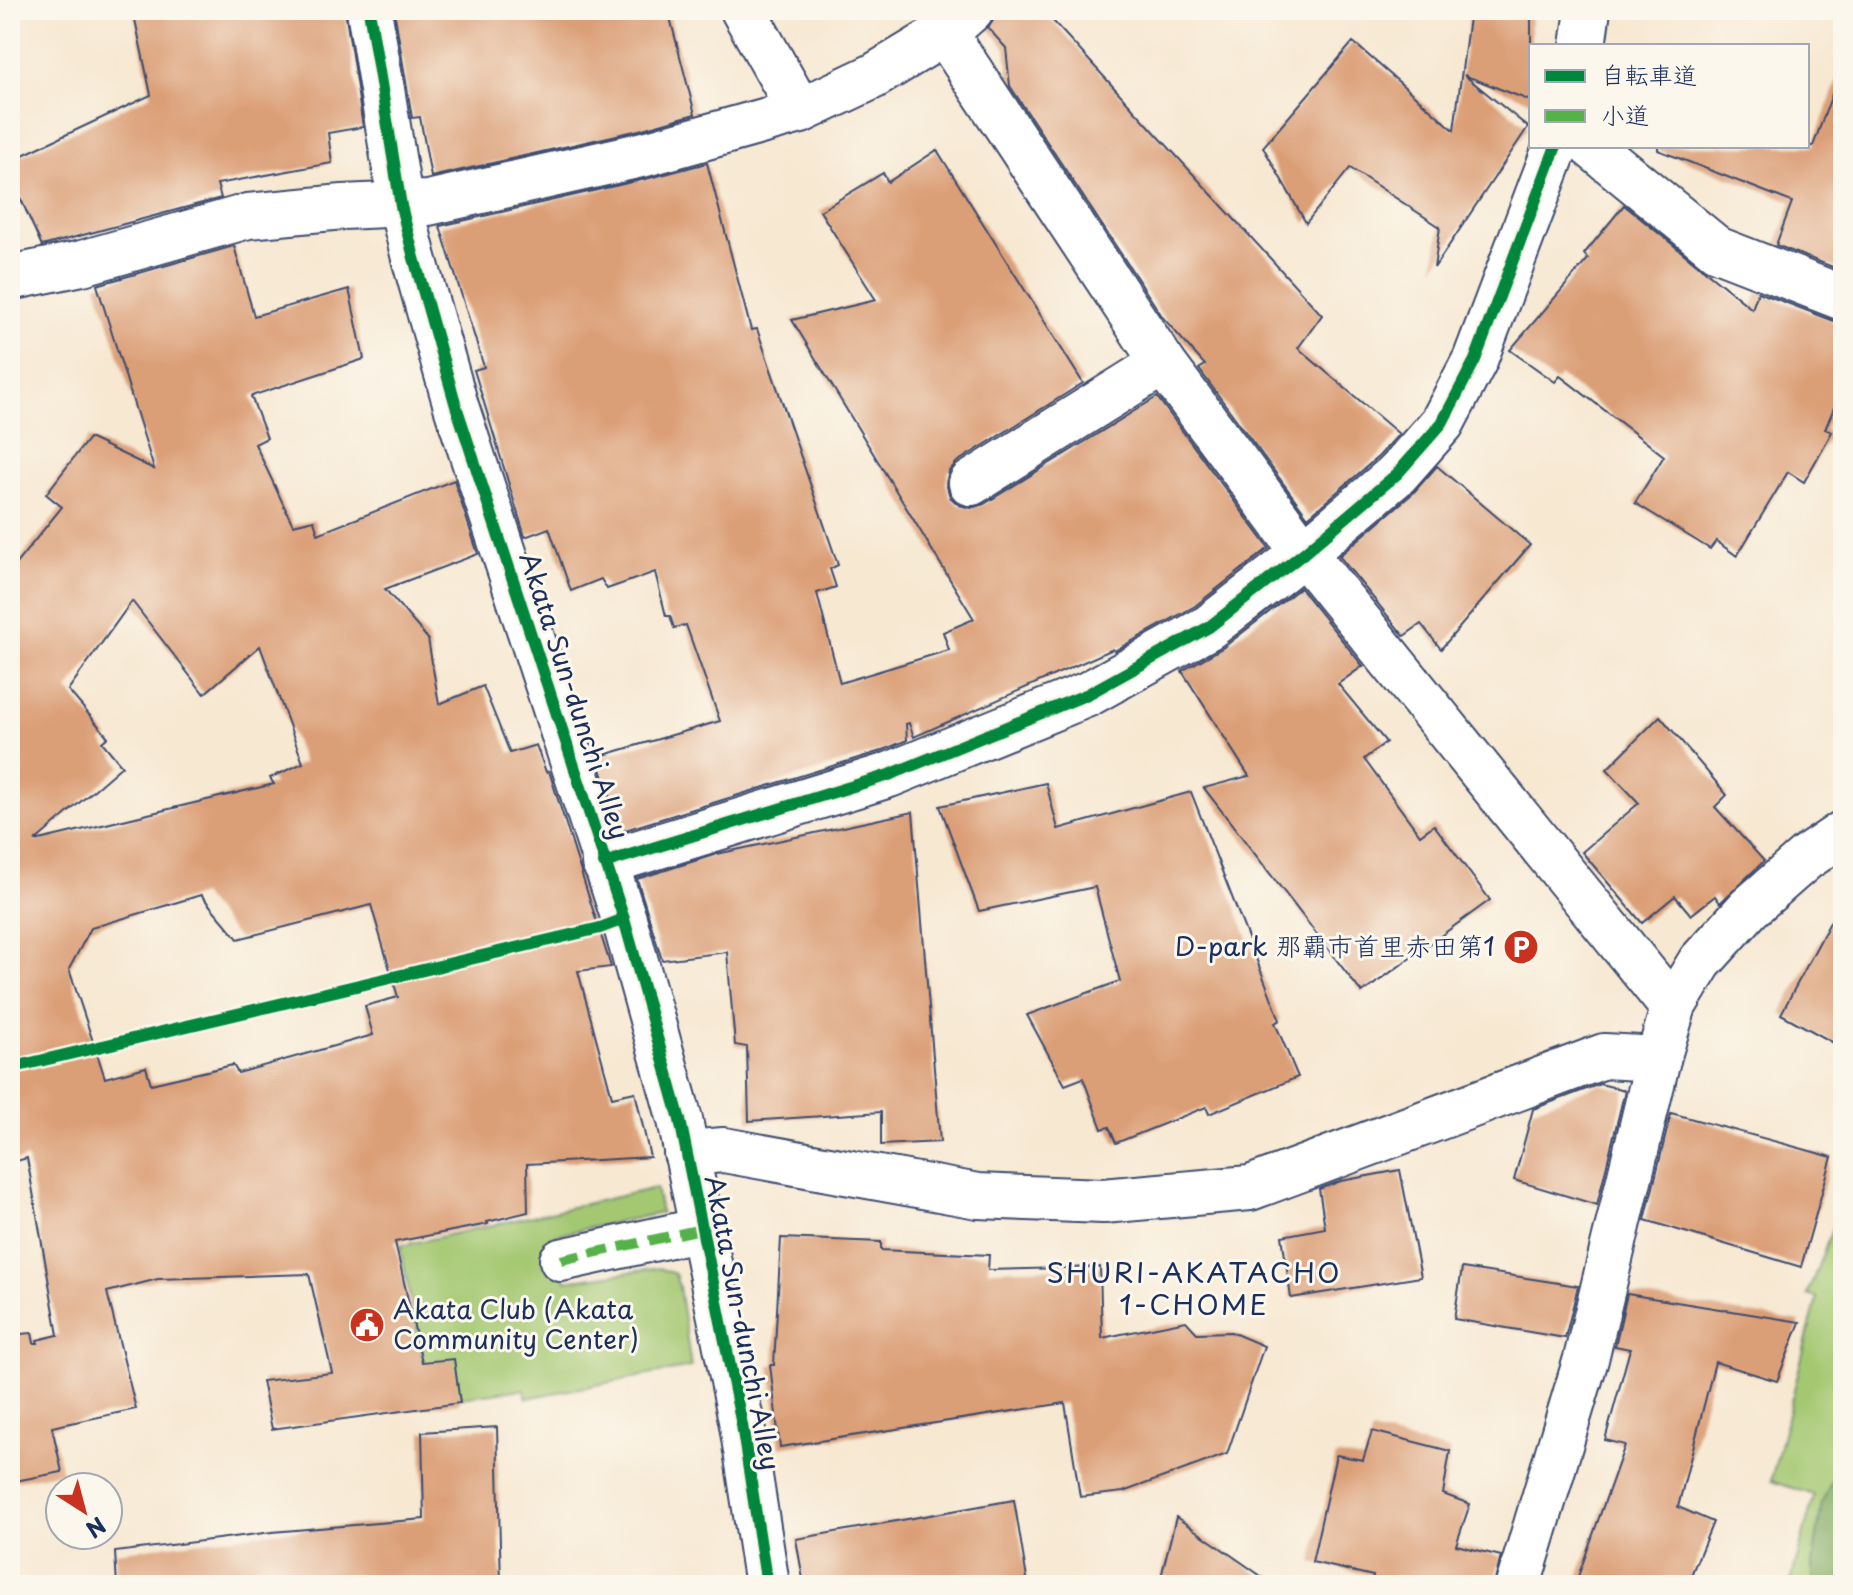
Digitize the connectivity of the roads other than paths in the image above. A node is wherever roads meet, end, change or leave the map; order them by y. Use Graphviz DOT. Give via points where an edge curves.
graph roads {
  1 [pos="369,10"];
  2 [pos="743,10"];
  3 [pos="1588,10"];
  4 [pos="958,21"];
  5 [pos="1583,44"];
  6 [pos="800,111"];
  7 [pos="1555,148"];
  8 [pos="1593,148"];
  9 [pos="401,206"];
  10 [pos="10,278"];
  11 [pos="1843,298"];
  12 [pos="1163,363"];
  13 [pos="971,483"];
  14 [pos="1304,553"];
  15 [pos="1843,833"];
  16 [pos="604,863"];
  17 [pos="1674,1005"];
  18 [pos="1658,1059"];
  19 [pos="686,1153"];
  20 [pos="702,1229"];
  21 [pos="561,1260"];
  22 [pos="767,1585"];
  23 [pos="1518,1585"];
  1 -- 9 [label="street, Akata Sun-dunchi Alley"];
  2 -- 6 [label="street"];
  3 -- 5 [label="street"];
  4 -- 6 [label="street" via="874,76"];
  4 -- 12 [label="street"];
  6 -- 9 [label="street" via="645,154"];
  7 -- 14 [label="street" via="1475,360 1442,423 1397,474"];
  8 -- 11 [label="street" via="1717,249"];
  9 -- 10 [label="street" via="248,216"];
  9 -- 16 [label="street, Akata Sun-dunchi Alley" via="456,406"];
  12 -- 13 [label="street"];
  12 -- 14 [label="street"];
  14 -- 16 [label="street" via="1209,627 1088,694 889,775"];
  14 -- 17 [label="street"];
  15 -- 17 [label="street" via="1749,908 1700,962"];
  16 -- 19 [label="street, Akata Sun-dunchi Alley" via="624,919"];
  17 -- 18 [label="street"];
  18 -- 19 [label="street" via="1604,1056 1250,1188 1205,1194 1103,1201 978,1196 724,1150"];
  18 -- 23 [label="street" via="1586,1359"];
  19 -- 20 [label="street, Akata Sun-dunchi Alley"];
  20 -- 21 [label="street"];
  20 -- 22 [label="street, Akata Sun-dunchi Alley" via="742,1425"];
}
